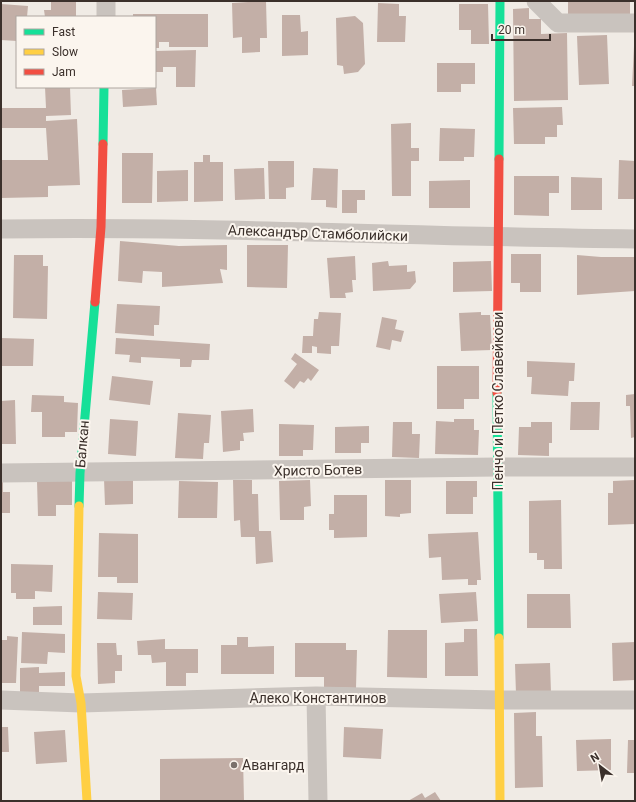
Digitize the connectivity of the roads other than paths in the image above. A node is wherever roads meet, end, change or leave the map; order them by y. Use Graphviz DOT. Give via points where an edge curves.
graph roads {
  1 [pos="106,1"];
  2 [pos="500,1"];
  3 [pos="536,1"];
  4 [pos="106,16"];
  5 [pos="635,24"];
  6 [pos="104,88"];
  7 [pos="101,227"];
  8 [pos="1,229"];
  9 [pos="499,238"];
  10 [pos="635,239"];
  11 [pos="497,467"];
  12 [pos="635,467"];
  13 [pos="1,473"];
  14 [pos="80,473"];
  15 [pos="316,696"];
  16 [pos="1,700"];
  17 [pos="498,700"];
  18 [pos="635,700"];
  19 [pos="81,703"];
  20 [pos="87,801"];
  21 [pos="318,801"];
  22 [pos="500,801"];
  1 -- 4 [label="street"];
  2 -- 9 [label="street, Пенчо и Петко Славейкови"];
  3 -- 5 [label="street" via="558,23"];
  6 -- 7 [label="street, Балкан"];
  7 -- 8 [label="street, Александър Стамболийски"];
  7 -- 9 [label="street, Александър Стамболийски"];
  7 -- 14 [label="street, Балкан"];
  9 -- 10 [label="street, Александър Стамболийски"];
  9 -- 11 [label="street, Пенчо и Петко Славейкови"];
  11 -- 12 [label="street, Христо Ботев"];
  11 -- 14 [label="street, Христо Ботев"];
  11 -- 17 [label="street, Пенчо и Петко Славейкови"];
  13 -- 14 [label="street, Христо Ботев"];
  14 -- 19 [label="street, Балкан" via="76,676"];
  15 -- 17 [label="street, Алеко Константинов"];
  15 -- 19 [label="street, Алеко Константинов"];
  15 -- 21 [label="street"];
  16 -- 19 [label="street, Алеко Константинов"];
  17 -- 18 [label="street, Алеко Константинов"];
  17 -- 22 [label="street, Пенчо и Петко Славейкови"];
  19 -- 20 [label="street, Балкан"];
}
